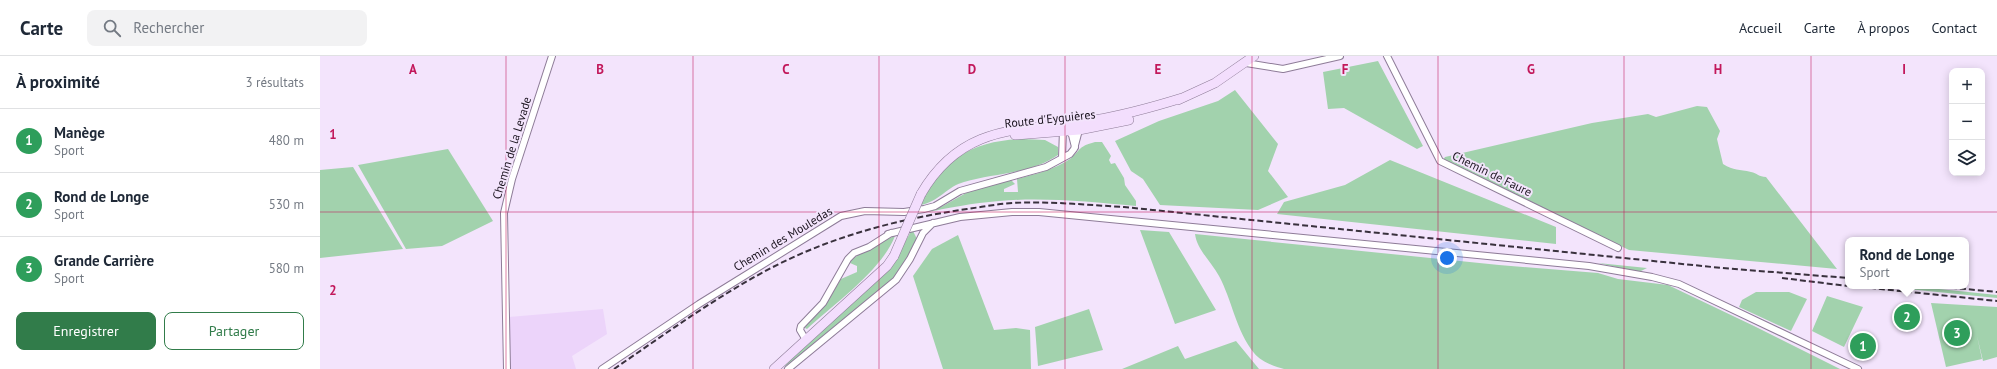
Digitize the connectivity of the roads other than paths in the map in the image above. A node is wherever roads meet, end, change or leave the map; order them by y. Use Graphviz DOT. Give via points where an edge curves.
graph roads {
  1 [pos="552,56"];
  2 [pos="1254,56"];
  3 [pos="1340,56"];
  4 [pos="1387,56"];
  5 [pos="1246,63"];
  6 [pos="1182,98"];
  7 [pos="1067,129"];
  8 [pos="1062,158"];
  9 [pos="934,223"];
  10 [pos="1618,248"];
  11 [pos="806,340"];
  12 [pos="507,369"];
  13 [pos="602,369"];
  14 [pos="774,369"];
  15 [pos="788,369"];
  16 [pos="1858,369"];
  1 -- 12 [label="street, Chemin de la Levade" via="512,179 504,213"];
  2 -- 5 [label="main road, Route d'Eyguières"];
  3 -- 5 [label="street" via="1283,69"];
  4 -- 10 [label="street, Chemin de Faure" via="1440,161"];
  5 -- 6 [label="main road, Route d'Eyguières" via="1215,83"];
  6 -- 7 [label="main road, Route d'Eyguières"];
  6 -- 7 [label="main road, Route d'Eyguières" via="1134,118"];
  7 -- 8 [label="street"];
  7 -- 8 [label="street, Chemin des Mouledas" via="1075,147 1070,154"];
  7 -- 11 [label="main road, Route d'Eyguières, bridge" via="1004,131 971,143 942,165 921,194 894,256 887,266"];
  8 -- 13 [label="street, Chemin des Mouledas" via="1035,171 960,191 935,206 924,209 904,212 865,211 841,216 699,304"];
  9 -- 11 [label="street" via="904,228 854,253 823,303 801,326 800,330"];
  9 -- 15 [label="street" via="923,233 910,260 896,280"];
  9 -- 16 [label="street" via="1012,212 1039,212 1601,267 1680,284"];
  11 -- 14 [label="main road"];
}
